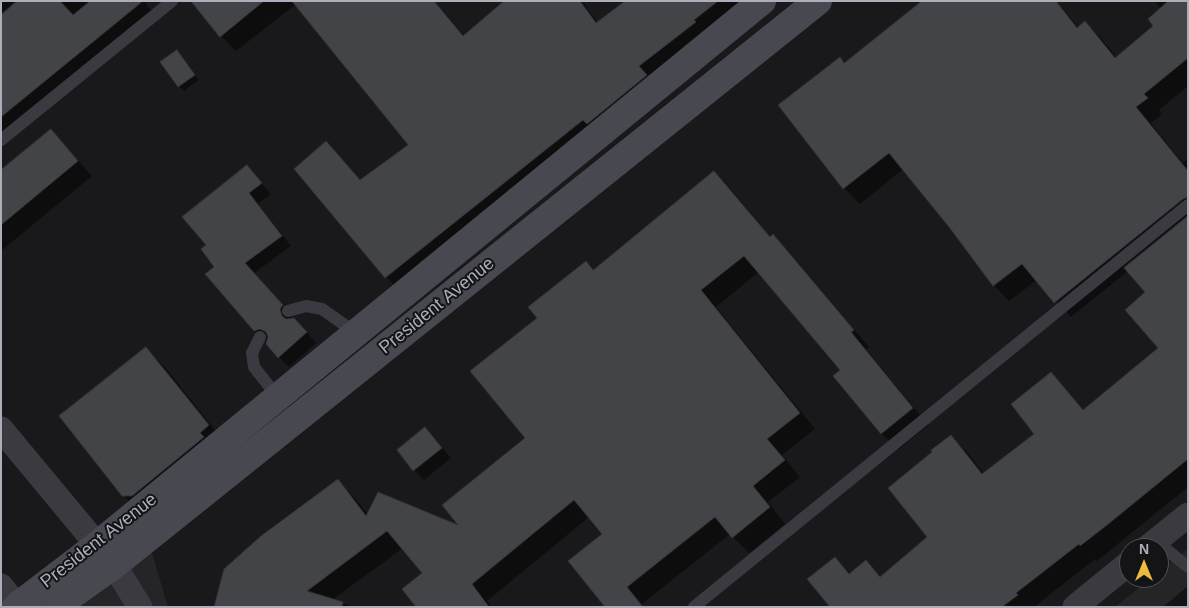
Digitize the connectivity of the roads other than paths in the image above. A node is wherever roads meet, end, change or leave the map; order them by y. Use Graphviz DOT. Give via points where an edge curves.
graph roads {
  1 [pos="172,1"];
  2 [pos="762,1"];
  3 [pos="818,1"];
  4 [pos="1,140"];
  5 [pos="1188,205"];
  6 [pos="288,311"];
  7 [pos="356,333"];
  8 [pos="260,338"];
  9 [pos="277,397"];
  10 [pos="295,420"];
  11 [pos="1,429"];
  12 [pos="1188,515"];
  13 [pos="1159,538"];
  14 [pos="1169,554"];
  15 [pos="105,555"];
  16 [pos="1188,566"];
  17 [pos="1119,571"];
  18 [pos="13,601"];
  19 [pos="55,607"];
  20 [pos="140,607"];
  21 [pos="694,607"];
  22 [pos="1075,607"];
  1 -- 4 [label="lane"];
  2 -- 7 [label="main road, President Avenue"];
  3 -- 10 [label="main road, President Avenue"];
  5 -- 21 [label="lane"];
  6 -- 7 [label="lane" via="306,306 322,309"];
  7 -- 9 [label="main road, President Avenue"];
  8 -- 9 [label="lane" via="252,353 254,367"];
  9 -- 10 [label="lane"];
  9 -- 15 [label="main road, President Avenue"];
  10 -- 15 [label="main road, President Avenue"];
  11 -- 15 [label="street"];
  12 -- 13 [label="street"];
  14 -- 16 [label="lane"];
  15 -- 18 [label="main road, President Avenue"];
  15 -- 19 [label="main road, President Avenue"];
  15 -- 20 [label="street"];
  17 -- 22 [label="street"];
}
